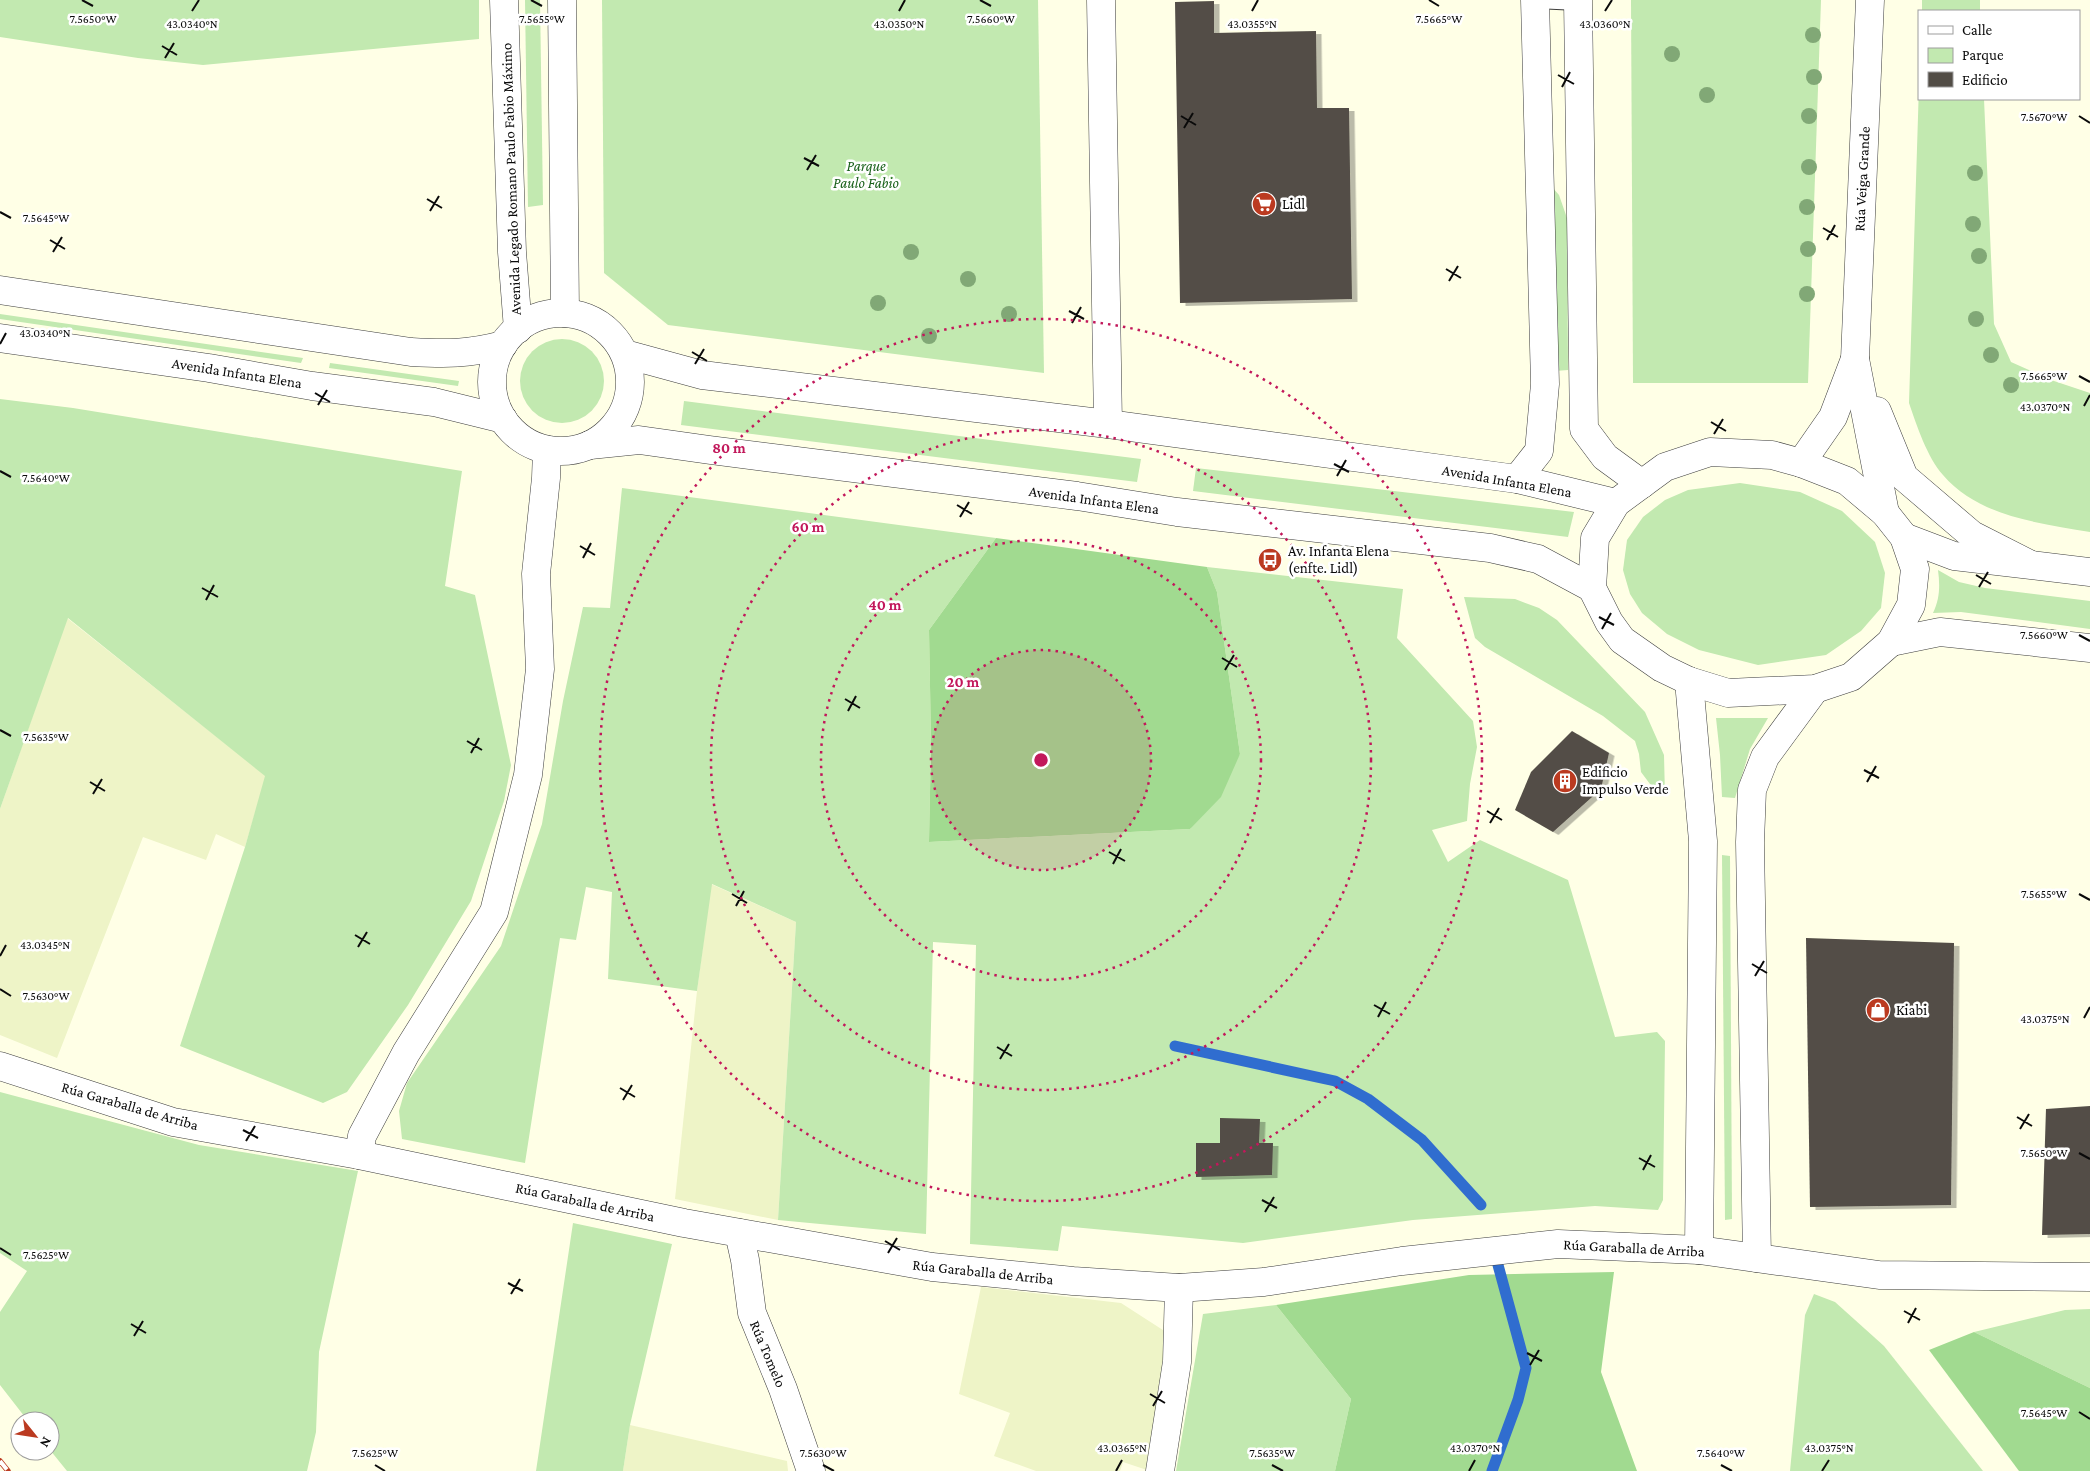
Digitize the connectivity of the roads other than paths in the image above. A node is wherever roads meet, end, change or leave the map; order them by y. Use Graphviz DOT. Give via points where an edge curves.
graph roads {
  1 [pos="504,0"];
  2 [pos="562,0"];
  3 [pos="1101,0"];
  4 [pos="1536,0"];
  5 [pos="1870,0"];
  6 [pos="1578,1"];
  7 [pos="0,290"];
  8 [pos="565,313"];
  9 [pos="510,337"];
  10 [pos="0,338"];
  11 [pos="625,354"];
  12 [pos="1855,359"];
  13 [pos="503,419"];
  14 [pos="1108,424"];
  15 [pos="590,445"];
  16 [pos="547,450"];
  17 [pos="1801,463"];
  18 [pos="1517,479"];
  19 [pos="1642,484"];
  20 [pos="1616,503"];
  21 [pos="1885,513"];
  22 [pos="1904,537"];
  23 [pos="2032,565"];
  24 [pos="2090,572"];
  25 [pos="1592,588"];
  26 [pos="1891,642"];
  27 [pos="2090,648"];
  28 [pos="1689,681"];
  29 [pos="1815,689"];
  30 [pos="0,1066"];
  31 [pos="358,1155"];
  32 [pos="739,1233"];
  33 [pos="1699,1250"];
  34 [pos="1757,1258"];
  35 [pos="2090,1277"];
  36 [pos="1179,1288"];
  37 [pos="811,1471"];
  38 [pos="1160,1471"];
  1 -- 9 [label="street, Avenida Legado Romano Paulo Fabio Máximo" via="512,252"];
  2 -- 8 [label="street"];
  3 -- 14 [label="street"];
  4 -- 6 [label="lane"];
  4 -- 18 [label="street" via="1545,384 1539,451"];
  5 -- 12 [label="street, Rúa Veiga Grande"];
  6 -- 19 [label="street" via="1584,429 1605,457"];
  7 -- 9 [label="street" via="411,352 474,352"];
  8 -- 9 [label="street" via="536,318"];
  8 -- 11 [label="street" via="584,316 601,325"];
  9 -- 13 [label="street" via="495,363 492,382 495,401"];
  10 -- 13 [label="street, Avenida Infanta Elena" via="434,402"];
  11 -- 14 [label="street, Avenida Infanta Elena" via="702,375"];
  11 -- 15 [label="street" via="630,375 629,397 621,416 608,433"];
  12 -- 17 [label="street, Rúa Veiga Grande" via="1833,417"];
  12 -- 21 [label="street, Rúa Veiga Grande"];
  12 -- 23 [label="street, Rúa Veiga Grande" via="1904,477 1972,535"];
  13 -- 16 [label="street" via="529,443"];
  14 -- 18 [label="street, Avenida Infanta Elena"];
  15 -- 16 [label="street" via="561,451"];
  15 -- 25 [label="street, Avenida Infanta Elena" via="639,440 658,442 1177,512 1490,548 1538,559"];
  16 -- 31 [label="street" via="536,574 540,669 529,766 494,912 406,1053 362,1136"];
  17 -- 19 [label="street" via="1772,455 1710,452 1665,467"];
  17 -- 21 [label="street" via="1847,481"];
  18 -- 20 [label="street, Avenida Infanta Elena"];
  19 -- 20 [label="street"];
  20 -- 25 [label="street" via="1596,538"];
  21 -- 22 [label="street"];
  22 -- 23 [label="street" via="1954,556"];
  22 -- 26 [label="street" via="1915,569 1911,606"];
  23 -- 24 [label="street"];
  25 -- 28 [label="street" via="1622,640 1662,668"];
  26 -- 27 [label="street" via="1940,632"];
  26 -- 29 [label="street" via="1851,677"];
  28 -- 29 [label="street" via="1728,693"];
  28 -- 33 [label="street" via="1702,841"];
  29 -- 34 [label="street" via="1765,757 1752,790 1750,842"];
  30 -- 31 [label="street, Rúa Garaballa de Arriba" via="174,1122"];
  31 -- 32 [label="street, Rúa Garaballa de Arriba"];
  32 -- 36 [label="street, Rúa Garaballa de Arriba" via="932,1268"];
  32 -- 37 [label="street, Rúa Tomelo" via="752,1313 784,1389"];
  33 -- 34 [label="street, Rúa Garaballa de Arriba"];
  33 -- 36 [label="street, Rúa Garaballa de Arriba" via="1558,1244 1402,1261 1264,1282"];
  34 -- 35 [label="street, Rúa Garaballa de Arriba" via="1879,1275"];
  36 -- 38 [label="street" via="1177,1362"];
}
